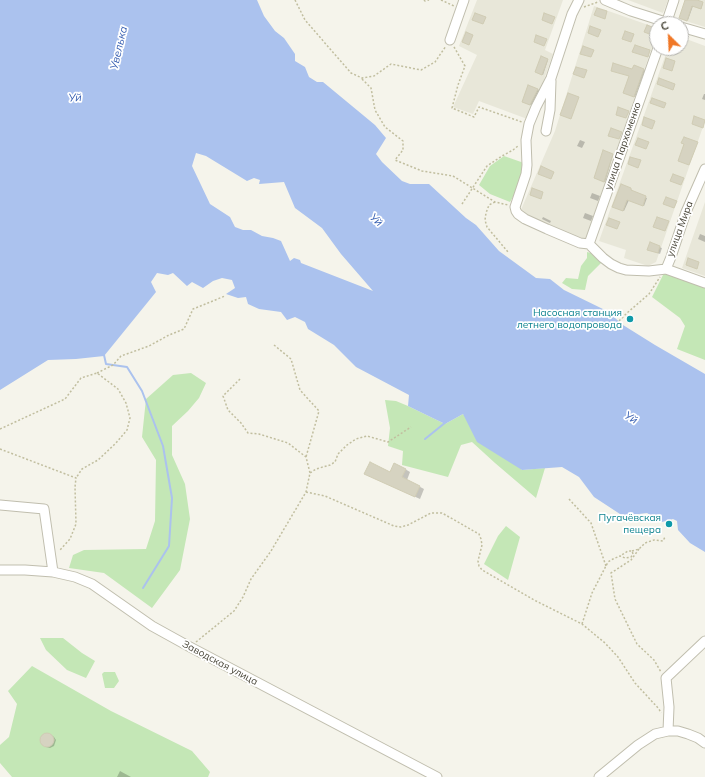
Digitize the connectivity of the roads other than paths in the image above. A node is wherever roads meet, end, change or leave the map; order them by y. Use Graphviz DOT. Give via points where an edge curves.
graph roads {
  1 [pos="578,0"];
  2 [pos="605,0"];
  3 [pos="674,0"];
  4 [pos="462,4"];
  5 [pos="670,16"];
  6 [pos="649,17"];
  7 [pos="689,29"];
  8 [pos="705,34"];
  9 [pos="450,40"];
  10 [pos="655,56"];
  11 [pos="551,78"];
  12 [pos="546,130"];
  13 [pos="705,168"];
  14 [pos="589,244"];
  15 [pos="666,269"];
  16 [pos="705,283"];
  17 [pos="0,505"];
  18 [pos="0,570"];
  19 [pos="53,572"];
  20 [pos="705,641"];
  21 [pos="668,731"];
  22 [pos="705,744"];
  23 [pos="436,777"];
  24 [pos="599,777"];
  1 -- 11 [label="street"];
  2 -- 6 [label="street"];
  3 -- 5 [label="street"];
  4 -- 9 [label="street"];
  7 -- 8 [label="street"];
  10 -- 14 [label="street, улица Пархоменко"];
  11 -- 12 [label="street" via="550,110"];
  11 -- 14 [label="street" via="529,124 526,140 526,174 515,207 518,214 525,219 580,243"];
  13 -- 15 [label="street, улица Мира"];
  14 -- 15 [label="street" via="603,258 619,268 648,271"];
  15 -- 16 [label="street"];
  17 -- 19 [label="street" via="44,509"];
  18 -- 19 [label="street, Заводская улица"];
  19 -- 23 [label="street, Заводская улица" via="92,584 152,626"];
  20 -- 21 [label="street" via="666,678"];
  21 -- 22 [label="street" via="688,734"];
  21 -- 24 [label="street" via="655,734 638,745"];
}
